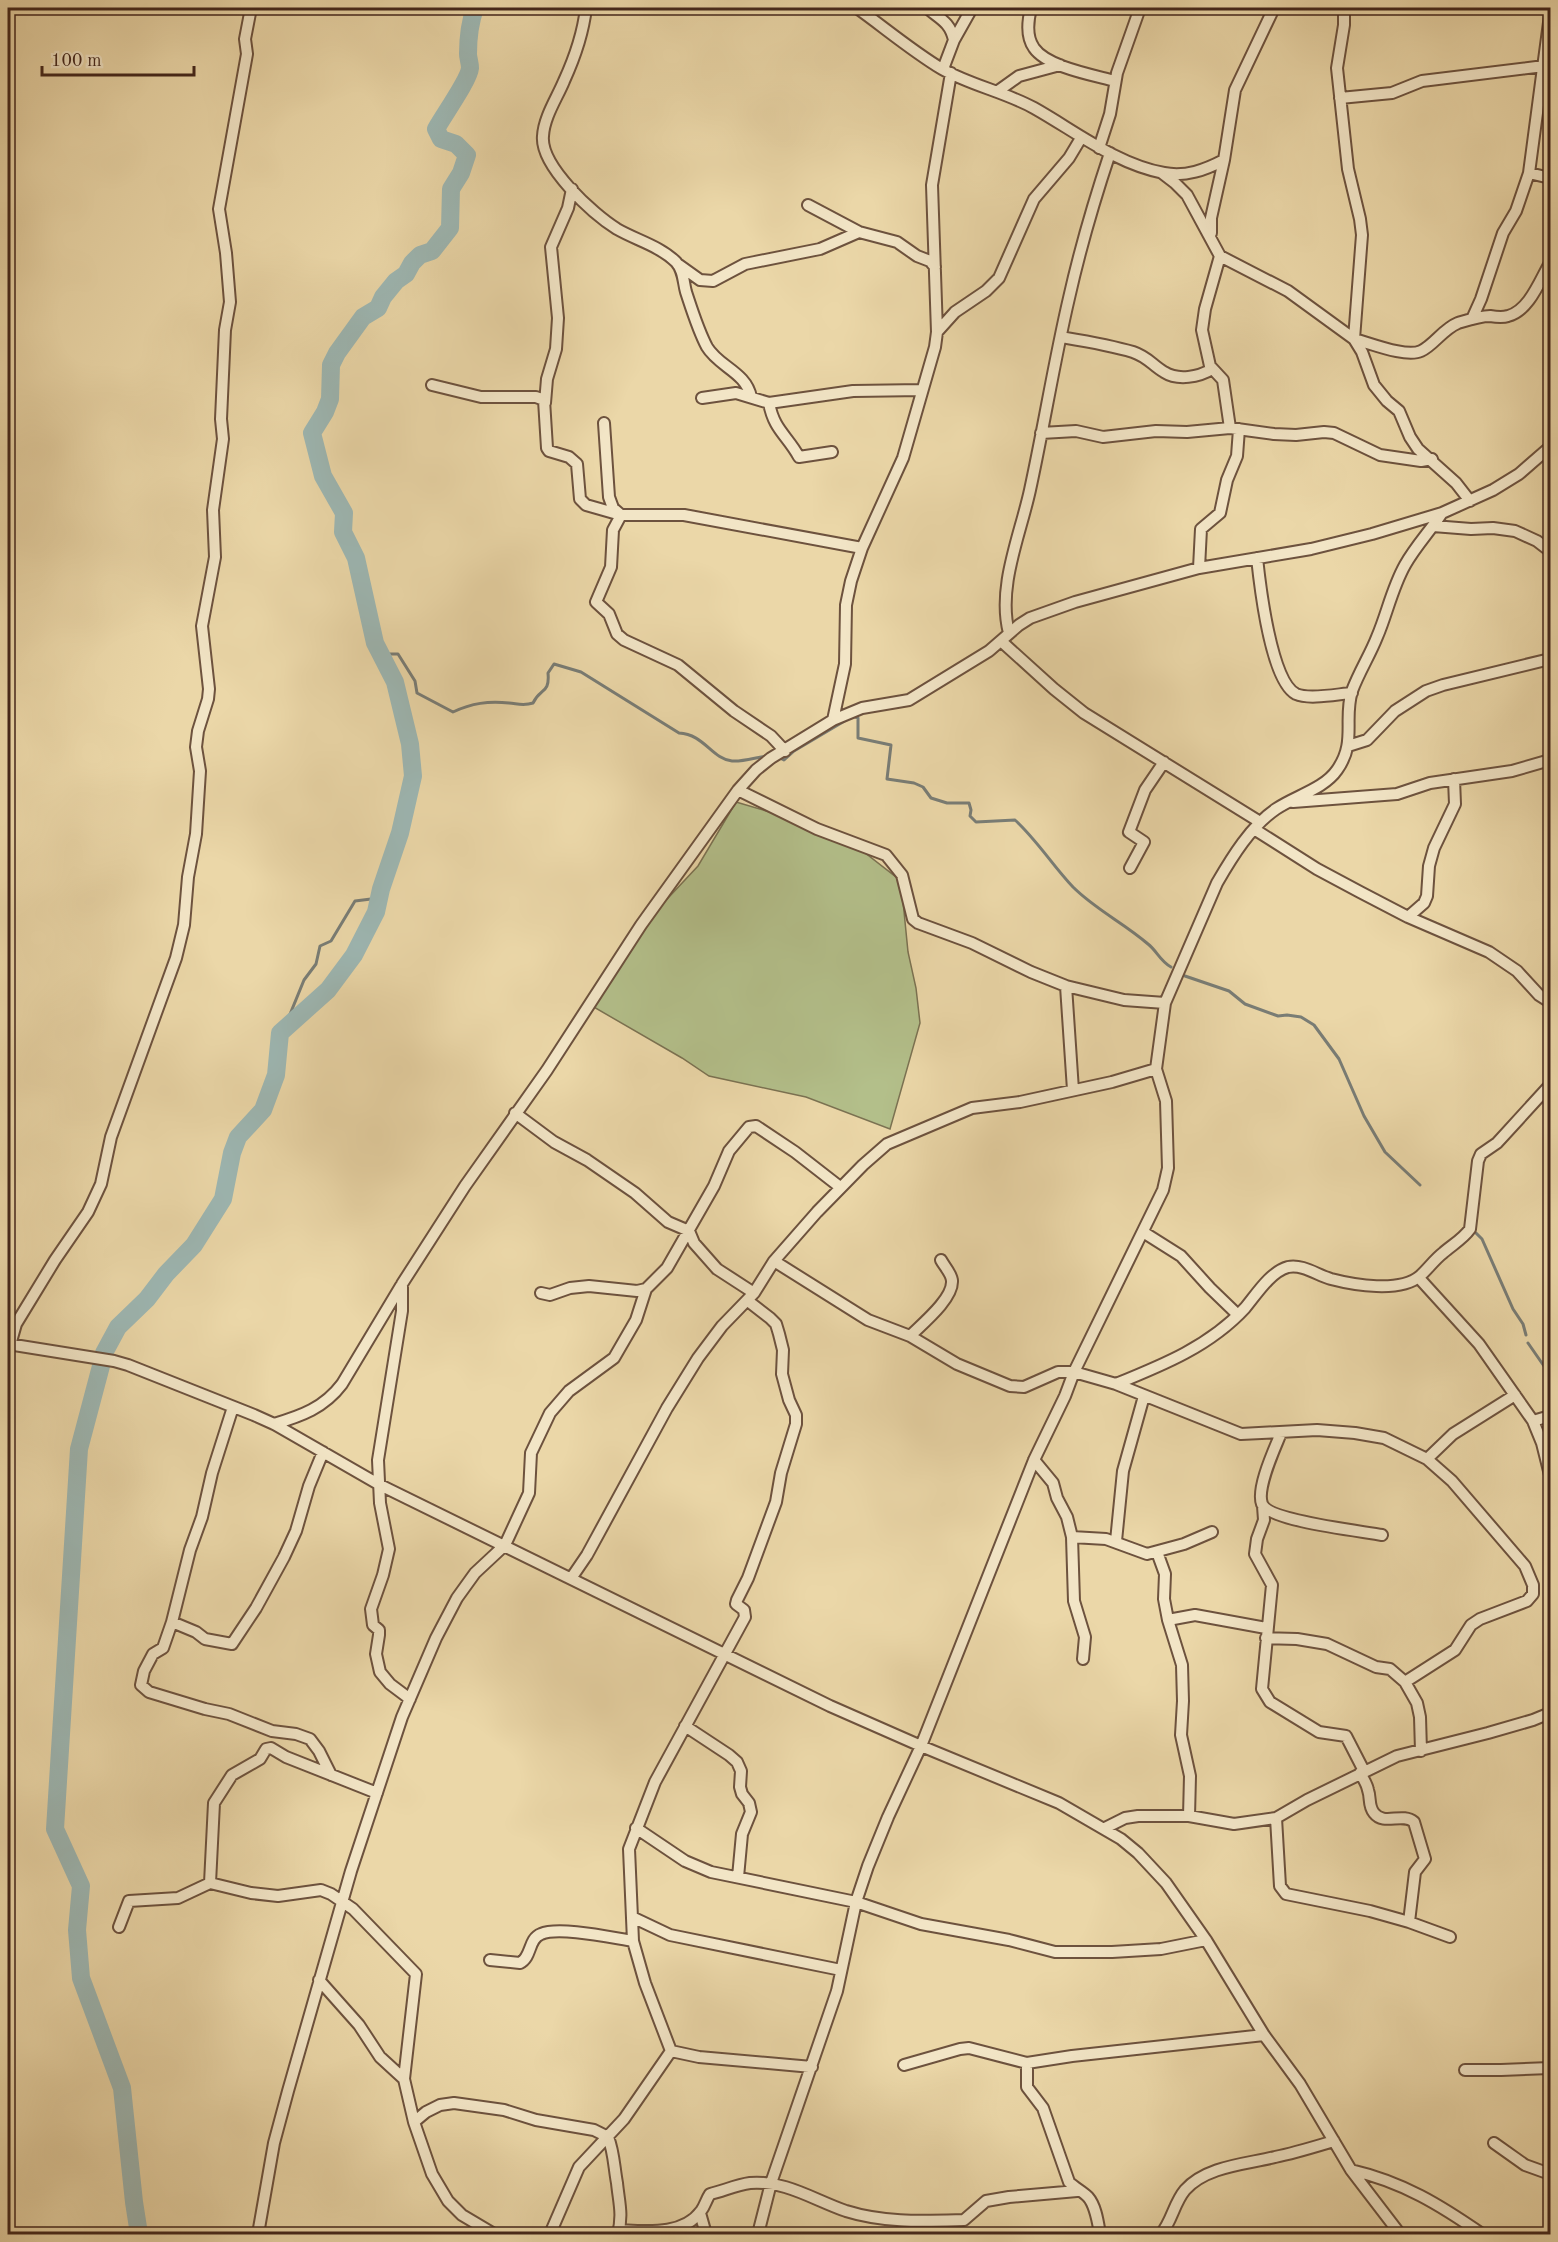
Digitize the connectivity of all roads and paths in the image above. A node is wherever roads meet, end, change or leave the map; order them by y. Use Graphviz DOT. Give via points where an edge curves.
graph roads {
  1 [pos="251,8"];
  2 [pos="586,8"];
  3 [pos="857,8"];
  4 [pos="927,8"];
  5 [pos="972,8"];
  6 [pos="1031,8"];
  7 [pos="1140,8"];
  8 [pos="1274,8"];
  9 [pos="1344,8"];
  10 [pos="1551,15"];
  11 [pos="954,40"];
  12 [pos="1060,65"];
  13 [pos="1544,66"];
  14 [pos="947,71"];
  15 [pos="1115,81"];
  16 [pos="998,91"];
  17 [pos="1340,98"];
  18 [pos="1081,138"];
  19 [pos="1099,148"];
  20 [pos="1110,153"];
  21 [pos="1224,160"];
  22 [pos="1162,173"];
  23 [pos="1529,173"];
  24 [pos="1551,178"];
  25 [pos="572,189"];
  26 [pos="808,205"];
  27 [pos="859,232"];
  28 [pos="1211,236"];
  29 [pos="1220,256"];
  30 [pos="1551,263"];
  31 [pos="678,264"];
  32 [pos="935,267"];
  33 [pos="1472,320"];
  34 [pos="937,332"];
  35 [pos="1060,337"];
  36 [pos="1354,339"];
  37 [pos="1212,369"];
  38 [pos="432,385"];
  39 [pos="922,390"];
  40 [pos="751,397"];
  41 [pos="702,398"];
  42 [pos="545,403"];
  43 [pos="769,403"];
  44 [pos="604,423"];
  45 [pos="1234,428"];
  46 [pos="1041,433"];
  47 [pos="1551,447"];
  48 [pos="832,452"];
  49 [pos="1432,459"];
  50 [pos="1470,501"];
  51 [pos="1442,513"];
  52 [pos="621,515"];
  53 [pos="1433,526"];
  54 [pos="862,548"];
  55 [pos="1551,550"];
  56 [pos="1257,558"];
  57 [pos="1199,568"];
  58 [pos="1005,637"];
  59 [pos="1551,659"];
  60 [pos="1352,693"];
  61 [pos="833,720"];
  62 [pos="1348,746"];
  63 [pos="785,751"];
  64 [pos="1551,760"];
  65 [pos="1164,762"];
  66 [pos="1454,779"];
  67 [pos="738,790"];
  68 [pos="1287,802"];
  69 [pos="1257,825"];
  70 [pos="1130,868"];
  71 [pos="1408,917"];
  72 [pos="1066,986"];
  73 [pos="1551,1002"];
  74 [pos="1165,1003"];
  75 [pos="1156,1069"];
  76 [pos="1551,1085"];
  77 [pos="1073,1090"];
  78 [pos="515,1113"];
  79 [pos="840,1187"];
  80 [pos="689,1231"];
  81 [pos="1143,1232"];
  82 [pos="941,1260"];
  83 [pos="774,1261"];
  84 [pos="1419,1278"];
  85 [pos="402,1284"];
  86 [pos="646,1289"];
  87 [pos="540,1293"];
  88 [pos="751,1297"];
  89 [pos="1238,1315"];
  90 [pos="910,1336"];
  91 [pos="9,1345"];
  92 [pos="1074,1372"];
  93 [pos="1116,1384"];
  94 [pos="1515,1395"];
  95 [pos="1144,1396"];
  96 [pos="233,1407"];
  97 [pos="1551,1416"];
  98 [pos="1533,1421"];
  99 [pos="274,1424"];
  100 [pos="1281,1433"];
  101 [pos="323,1452"];
  102 [pos="1427,1459"];
  103 [pos="1034,1460"];
  104 [pos="1551,1475"];
  105 [pos="380,1485"];
  106 [pos="1263,1506"];
  107 [pos="1212,1532"];
  108 [pos="1382,1535"];
  109 [pos="1072,1538"];
  110 [pos="1116,1541"];
  111 [pos="505,1545"];
  112 [pos="1157,1552"];
  113 [pos="572,1577"];
  114 [pos="1168,1620"];
  115 [pos="172,1622"];
  116 [pos="1266,1633"];
  117 [pos="726,1654"];
  118 [pos="1083,1659"];
  119 [pos="1405,1682"];
  120 [pos="410,1699"];
  121 [pos="1551,1713"];
  122 [pos="685,1726"];
  123 [pos="921,1746"];
  124 [pos="1421,1751"];
  125 [pos="1362,1772"];
  126 [pos="330,1775"];
  127 [pos="377,1793"];
  128 [pos="1190,1816"];
  129 [pos="1276,1818"];
  130 [pos="636,1828"];
  131 [pos="1105,1828"];
  132 [pos="738,1877"];
  133 [pos="210,1882"];
  134 [pos="342,1901"];
  135 [pos="856,1902"];
  136 [pos="632,1917"];
  137 [pos="1409,1922"];
  138 [pos="119,1927"];
  139 [pos="1450,1937"];
  140 [pos="1206,1940"];
  141 [pos="633,1941"];
  142 [pos="490,1960"];
  143 [pos="841,1970"];
  144 [pos="319,1980"];
  145 [pos="1264,2035"];
  146 [pos="671,2051"];
  147 [pos="1027,2063"];
  148 [pos="904,2065"];
  149 [pos="812,2067"];
  150 [pos="1551,2068"];
  151 [pos="1465,2070"];
  152 [pos="404,2079"];
  153 [pos="414,2122"];
  154 [pos="608,2137"];
  155 [pos="1334,2141"];
  156 [pos="1494,2142"];
  157 [pos="1351,2170"];
  158 [pos="1551,2174"];
  159 [pos="771,2183"];
  160 [pos="1077,2191"];
  161 [pos="700,2213"];
  162 [pos="619,2232"];
  163 [pos="258,2235"];
  164 [pos="494,2235"];
  165 [pos="550,2235"];
  166 [pos="706,2235"];
  167 [pos="758,2235"];
  168 [pos="1100,2235"];
  169 [pos="1161,2235"];
  170 [pos="1400,2235"];
  171 [pos="1482,2235"];
  1 -- 91 [label="street" via="245,39 247,54 219,209 230,302 225,330 223,439 213,510 215,557 202,626 209,688 196,747 200,771 196,834 184,925 176,958 111,1137 101,1184 88,1212 16,1324"];
  2 -- 25 [label="street" via="578,49 546,120 543,136 546,155"];
  3 -- 14 [label="street"];
  4 -- 11 [label="street" via="946,22"];
  5 -- 11 [label="street"];
  6 -- 12 [label="street" via="1031,43 1040,55"];
  7 -- 15 [label="street"];
  8 -- 21 [label="street" via="1235,90"];
  9 -- 17 [label="street" via="1337,59"];
  10 -- 13 [label="street"];
  11 -- 14 [label="street"];
  12 -- 15 [label="street"];
  12 -- 16 [label="street" via="1019,76"];
  13 -- 17 [label="street" via="1422,81 1392,93"];
  13 -- 23 [label="street"];
  14 -- 16 [label="street"];
  14 -- 32 [label="street" via="933,178"];
  15 -- 19 [label="street"];
  16 -- 18 [label="street"];
  17 -- 36 [label="street" via="1348,169 1362,236"];
  18 -- 19 [label="street"];
  18 -- 34 [label="street" via="1034,199 999,278 955,312"];
  19 -- 20 [label="street"];
  20 -- 22 [label="street"];
  20 -- 35 [label="street" via="1094,200"];
  21 -- 22 [label="street" via="1194,173"];
  21 -- 28 [label="street" via="1211,218"];
  22 -- 28 [label="street" via="1187,195"];
  23 -- 24 [label="street"];
  23 -- 33 [label="street"];
  25 -- 31 [label="street" via="615,227"];
  25 -- 42 [label="street" via="552,248 558,318"];
  26 -- 27 [label="street"];
  27 -- 31 [label="street" via="820,249 745,264 713,281 700,280"];
  27 -- 32 [label="street" via="897,242"];
  28 -- 29 [label="street"];
  29 -- 36 [label="street" via="1288,291"];
  29 -- 37 [label="street" via="1202,330"];
  30 -- 33 [label="street" via="1517,313"];
  31 -- 40 [label="street" via="700,334 709,350 746,382"];
  32 -- 34 [label="street"];
  33 -- 36 [label="street" via="1457,323 1421,351 1396,351"];
  34 -- 39 [label="street"];
  35 -- 37 [label="street" via="1132,352 1171,375 1196,376"];
  35 -- 46 [label="street"];
  36 -- 49 [label="street" via="1374,385 1399,411 1418,448"];
  37 -- 45 [label="street" via="1223,380"];
  38 -- 42 [label="street" via="481,397 536,397"];
  39 -- 43 [label="street" via="853,392"];
  39 -- 54 [label="street" via="903,458"];
  40 -- 41 [label="street" via="736,393"];
  40 -- 43 [label="street"];
  42 -- 52 [label="street" via="547,448 577,464 582,503"];
  43 -- 48 [label="street" via="774,423 799,457"];
  44 -- 52 [label="street" via="609,497"];
  45 -- 46 [label="street" via="1156,430 1103,437 1076,431"];
  45 -- 49 [label="street" via="1274,434 1335,433 1380,455"];
  45 -- 57 [label="street" via="1237,456 1220,513 1201,529"];
  46 -- 58 [label="street" via="1007,588"];
  47 -- 50 [label="street" via="1519,474"];
  49 -- 50 [label="street"];
  50 -- 51 [label="street"];
  51 -- 53 [label="street"];
  51 -- 56 [label="street" via="1311,549"];
  52 -- 54 [label="street" via="684,515"];
  52 -- 63 [label="street" via="613,530 611,567 596,602 613,619 617,634 678,665"];
  53 -- 55 [label="street" via="1515,531"];
  53 -- 60 [label="street" via="1404,566"];
  54 -- 61 [label="street" via="848,592 845,664"];
  56 -- 57 [label="street"];
  56 -- 60 [label="street" via="1264,617 1288,688 1307,696"];
  57 -- 58 [label="street" via="1030,618"];
  58 -- 61 [label="street" via="909,700 862,708"];
  58 -- 65 [label="street" via="1054,689 1084,713"];
  59 -- 62 [label="street" via="1426,691 1395,711 1367,740"];
  60 -- 62 [label="street"];
  61 -- 63 [label="street"];
  62 -- 68 [label="street" via="1336,771"];
  63 -- 67 [label="street" via="763,764"];
  64 -- 66 [label="street" via="1512,771"];
  65 -- 69 [label="street"];
  65 -- 70 [label="street" via="1145,790 1129,832 1144,842"];
  66 -- 68 [label="street" via="1397,794"];
  66 -- 71 [label="street" via="1455,804 1431,858 1427,896"];
  67 -- 72 [label="street" via="817,829 886,855 902,875 913,919 918,923"];
  67 -- 78 [label="street" via="641,925"];
  68 -- 69 [label="street"];
  69 -- 71 [label="street" via="1317,869"];
  69 -- 74 [label="street" via="1217,883"];
  71 -- 73 [label="street" via="1489,952"];
  72 -- 74 [label="street" via="1100,996"];
  72 -- 77 [label="street"];
  74 -- 75 [label="street"];
  75 -- 77 [label="street"];
  75 -- 81 [label="street" via="1166,1101 1168,1168 1163,1190"];
  76 -- 84 [label="street" via="1497,1143 1481,1154 1470,1229"];
  77 -- 79 [label="street" via="972,1108 911,1132 887,1144"];
  78 -- 80 [label="street" via="635,1193 668,1222"];
  78 -- 85 [label="street"];
  79 -- 80 [label="street" via="756,1126 748,1126 729,1151"];
  79 -- 83 [label="street"];
  80 -- 86 [label="street" via="667,1268"];
  80 -- 88 [label="street" via="717,1269"];
  81 -- 89 [label="street" via="1181,1256"];
  81 -- 92 [label="street"];
  82 -- 90 [label="street" via="952,1278 951,1286 943,1303"];
  83 -- 88 [label="street"];
  83 -- 90 [label="street" via="853,1312"];
  84 -- 89 [label="street" via="1406,1283 1366,1286 1296,1266 1284,1268"];
  84 -- 94 [label="street" via="1479,1344"];
  85 -- 99 [label="street" via="333,1397 304,1415"];
  85 -- 105 [label="street" via="402,1311 378,1460"];
  86 -- 87 [label="street" via="589,1286"];
  86 -- 111 [label="street" via="636,1320 614,1358 569,1391 550,1413 531,1453 529,1493"];
  88 -- 113 [label="street" via="722,1326 673,1398"];
  88 -- 117 [label="street" via="779,1334 783,1374 796,1424 776,1502 737,1600 745,1617"];
  89 -- 93 [label="street" via="1198,1347"];
  90 -- 92 [label="street" via="957,1364 1010,1386 1024,1387 1058,1372"];
  91 -- 96 [label="street" via="114,1361"];
  92 -- 93 [label="street"];
  92 -- 103 [label="street"];
  93 -- 95 [label="street"];
  94 -- 98 [label="street"];
  94 -- 102 [label="street" via="1453,1434"];
  95 -- 100 [label="street" via="1241,1434"];
  95 -- 110 [label="street" via="1123,1472"];
  96 -- 99 [label="street"];
  96 -- 115 [label="street"];
  97 -- 98 [label="street"];
  98 -- 104 [label="street"];
  99 -- 101 [label="street"];
  100 -- 102 [label="street" via="1317,1430 1384,1438"];
  100 -- 106 [label="street" via="1268,1464"];
  101 -- 105 [label="street"];
  101 -- 115 [label="street" via="284,1557 232,1644 205,1639"];
  102 -- 119 [label="street" via="1452,1481 1525,1566 1533,1594 1527,1601 1471,1625 1455,1650"];
  103 -- 109 [label="street" via="1053,1483"];
  103 -- 123 [label="street"];
  105 -- 111 [label="street"];
  105 -- 120 [label="street" via="389,1549 371,1609 373,1625 379,1630 376,1654 380,1672"];
  106 -- 108 [label="street" via="1300,1521"];
  106 -- 116 [label="street" via="1264,1520 1255,1554 1272,1585"];
  107 -- 112 [label="street"];
  109 -- 110 [label="street"];
  109 -- 118 [label="street" via="1074,1600 1084,1637"];
  110 -- 112 [label="street" via="1147,1554"];
  111 -- 113 [label="street"];
  111 -- 120 [label="street" via="475,1573 457,1598"];
  112 -- 114 [label="street" via="1165,1574"];
  113 -- 117 [label="street"];
  114 -- 116 [label="street" via="1195,1615"];
  114 -- 128 [label="street" via="1182,1665 1180,1735 1190,1776"];
  115 -- 126 [label="street" via="163,1648 153,1654 144,1671 141,1685 149,1692 310,1739"];
  116 -- 119 [label="street" via="1327,1644 1376,1667 1390,1668"];
  116 -- 125 [label="street" via="1261,1684 1267,1699 1319,1732 1346,1736"];
  117 -- 122 [label="street"];
  117 -- 123 [label="street"];
  119 -- 124 [label="street" via="1417,1703"];
  120 -- 127 [label="street"];
  121 -- 124 [label="street"];
  122 -- 130 [label="street"];
  122 -- 132 [label="street" via="729,1755 741,1771 740,1787 751,1812 742,1834"];
  123 -- 131 [label="street" via="1059,1803"];
  123 -- 135 [label="street" via="888,1817"];
  124 -- 125 [label="street" via="1397,1756"];
  125 -- 129 [label="street"];
  125 -- 137 [label="street" via="1374,1814 1382,1819 1406,1818 1414,1822 1425,1859 1415,1872"];
  126 -- 127 [label="street"];
  126 -- 133 [label="street" via="271,1748 232,1775 214,1803"];
  127 -- 134 [label="street"];
  128 -- 129 [label="street" via="1234,1824"];
  128 -- 131 [label="street" via="1131,1817"];
  129 -- 137 [label="street" via="1280,1886 1287,1894"];
  130 -- 132 [label="street" via="698,1868"];
  130 -- 136 [label="street" via="628,1849"];
  131 -- 140 [label="street" via="1138,1853 1166,1883"];
  132 -- 135 [label="street"];
  133 -- 134 [label="street" via="278,1896 321,1890"];
  133 -- 138 [label="street" via="178,1898 129,1900"];
  134 -- 144 [label="street"];
  134 -- 152 [label="street" via="416,1974"];
  135 -- 140 [label="street" via="921,1924 1055,1952 1132,1951"];
  135 -- 143 [label="street"];
  136 -- 141 [label="street"];
  136 -- 143 [label="street" via="670,1935"];
  137 -- 139 [label="street"];
  140 -- 145 [label="street"];
  141 -- 142 [label="street" via="571,1933 541,1934 534,1939 524,1961"];
  141 -- 146 [label="street"];
  143 -- 149 [label="street"];
  144 -- 152 [label="street" via="359,2025 380,2056"];
  144 -- 163 [label="street" via="274,2143"];
  145 -- 147 [label="street"];
  145 -- 155 [label="street" via="1300,2084"];
  146 -- 149 [label="street"];
  146 -- 154 [label="street" via="643,2095"];
  147 -- 148 [label="street" via="969,2048"];
  147 -- 160 [label="street" via="1027,2087 1043,2108 1069,2182"];
  149 -- 159 [label="street"];
  150 -- 151 [label="street"];
  152 -- 153 [label="street"];
  153 -- 154 [label="street" via="440,2105 454,2103 504,2110 594,2130"];
  153 -- 164 [label="street" via="432,2174 448,2201"];
  154 -- 162 [label="street" via="621,2201"];
  154 -- 165 [label="street" via="579,2167"];
  155 -- 157 [label="street"];
  155 -- 169 [label="street" via="1240,2163 1198,2179 1186,2189"];
  156 -- 158 [label="street" via="1525,2165"];
  157 -- 170 [label="street"];
  157 -- 171 [label="street" via="1392,2181"];
  159 -- 160 [label="street" via="846,2211 901,2222 964,2220 986,2201"];
  159 -- 161 [label="street" via="743,2184 710,2194"];
  159 -- 167 [label="street"];
  160 -- 168 [label="street" via="1092,2204"];
  161 -- 162 [label="street" via="676,2228"];
  161 -- 166 [label="street"];
}
